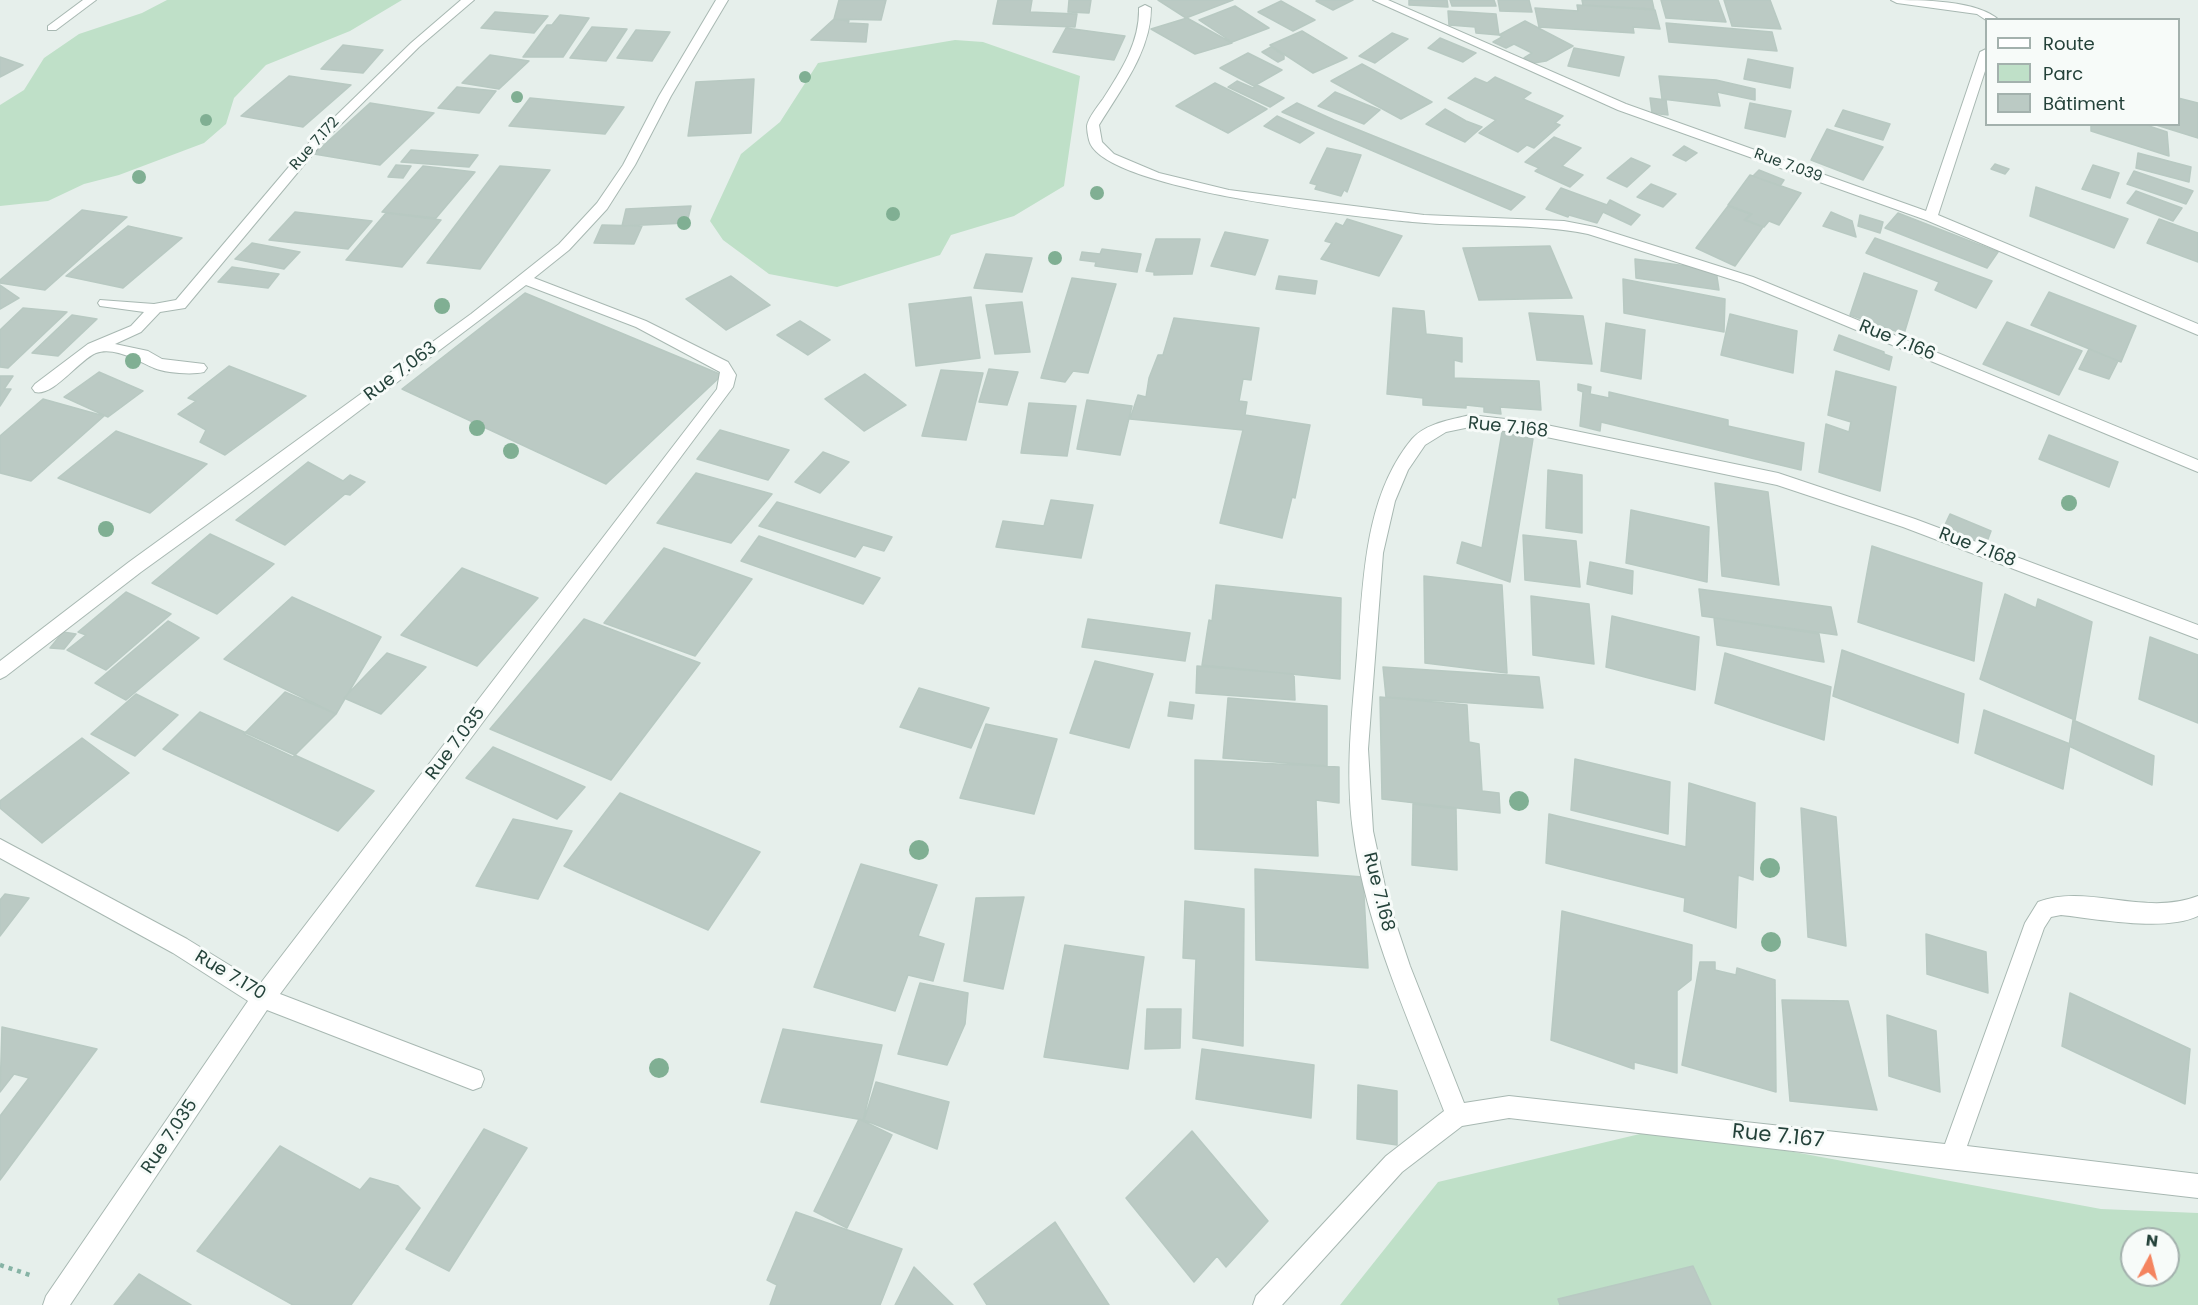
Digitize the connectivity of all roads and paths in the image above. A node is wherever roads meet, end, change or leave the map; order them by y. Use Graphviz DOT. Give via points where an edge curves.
graph roads {
  1 [pos="90,0"];
  2 [pos="468,0"];
  3 [pos="722,0"];
  4 [pos="1379,0"];
  5 [pos="1898,0"];
  6 [pos="1144,8"];
  7 [pos="1991,18"];
  8 [pos="52,28"];
  9 [pos="1985,55"];
  10 [pos="1930,217"];
  11 [pos="524,279"];
  12 [pos="105,303"];
  13 [pos="155,309"];
  14 [pos="2198,330"];
  15 [pos="93,348"];
  16 [pos="199,368"];
  17 [pos="40,388"];
  18 [pos="2198,466"];
  19 [pos="2198,632"];
  20 [pos="0,671"];
  21 [pos="0,848"];
  22 [pos="2198,906"];
  23 [pos="264,998"];
  24 [pos="473,1079"];
  25 [pos="1457,1115"];
  26 [pos="1952,1156"];
  27 [pos="2198,1186"];
  28 [pos="55,1305"];
  29 [pos="1265,1305"];
  1 -- 8 [label="street"];
  2 -- 13 [label="street, Rue 7.172" via="326,131 180,305 167,304"];
  3 -- 11 [label="street, Rue 7.063" via="602,206 564,247"];
  4 -- 10 [label="street, Rue 7.039" via="1622,107"];
  5 -- 7 [label="street" via="1980,11"];
  6 -- 18 [label="street, Rue 7.166" via="1147,20 1139,46 1093,125 1096,143 1109,157 1155,176 1287,203 1424,219 1564,225 1590,230 1748,280"];
  9 -- 10 [label="street"];
  10 -- 14 [label="street, Rue 7.039"];
  11 -- 20 [label="street, Rue 7.063"];
  11 -- 23 [label="street, Rue 7.035" via="641,324 723,366 729,371 729,379 724,391"];
  12 -- 13 [label="street"];
  13 -- 15 [label="street" via="136,329"];
  15 -- 16 [label="street" via="143,355 159,364"];
  15 -- 17 [label="street"];
  19 -- 25 [label="street, Rue 7.168" via="1909,523 1778,479 1532,428 1480,422 1442,427 1419,441 1387,501 1375,553 1359,760 1363,831 1378,900 1399,966"];
  21 -- 23 [label="street, Rue 7.170" via="180,946"];
  22 -- 26 [label="street" via="2185,912 2134,913 2061,905 2045,909 2035,923"];
  23 -- 24 [label="street, Rue 7.170"];
  23 -- 28 [label="street, Rue 7.035"];
  25 -- 26 [label="street, Rue 7.167" via="1509,1107"];
  25 -- 29 [label="street, Rue 7.167" via="1394,1164"];
  26 -- 27 [label="street, Rue 7.167"];
}
